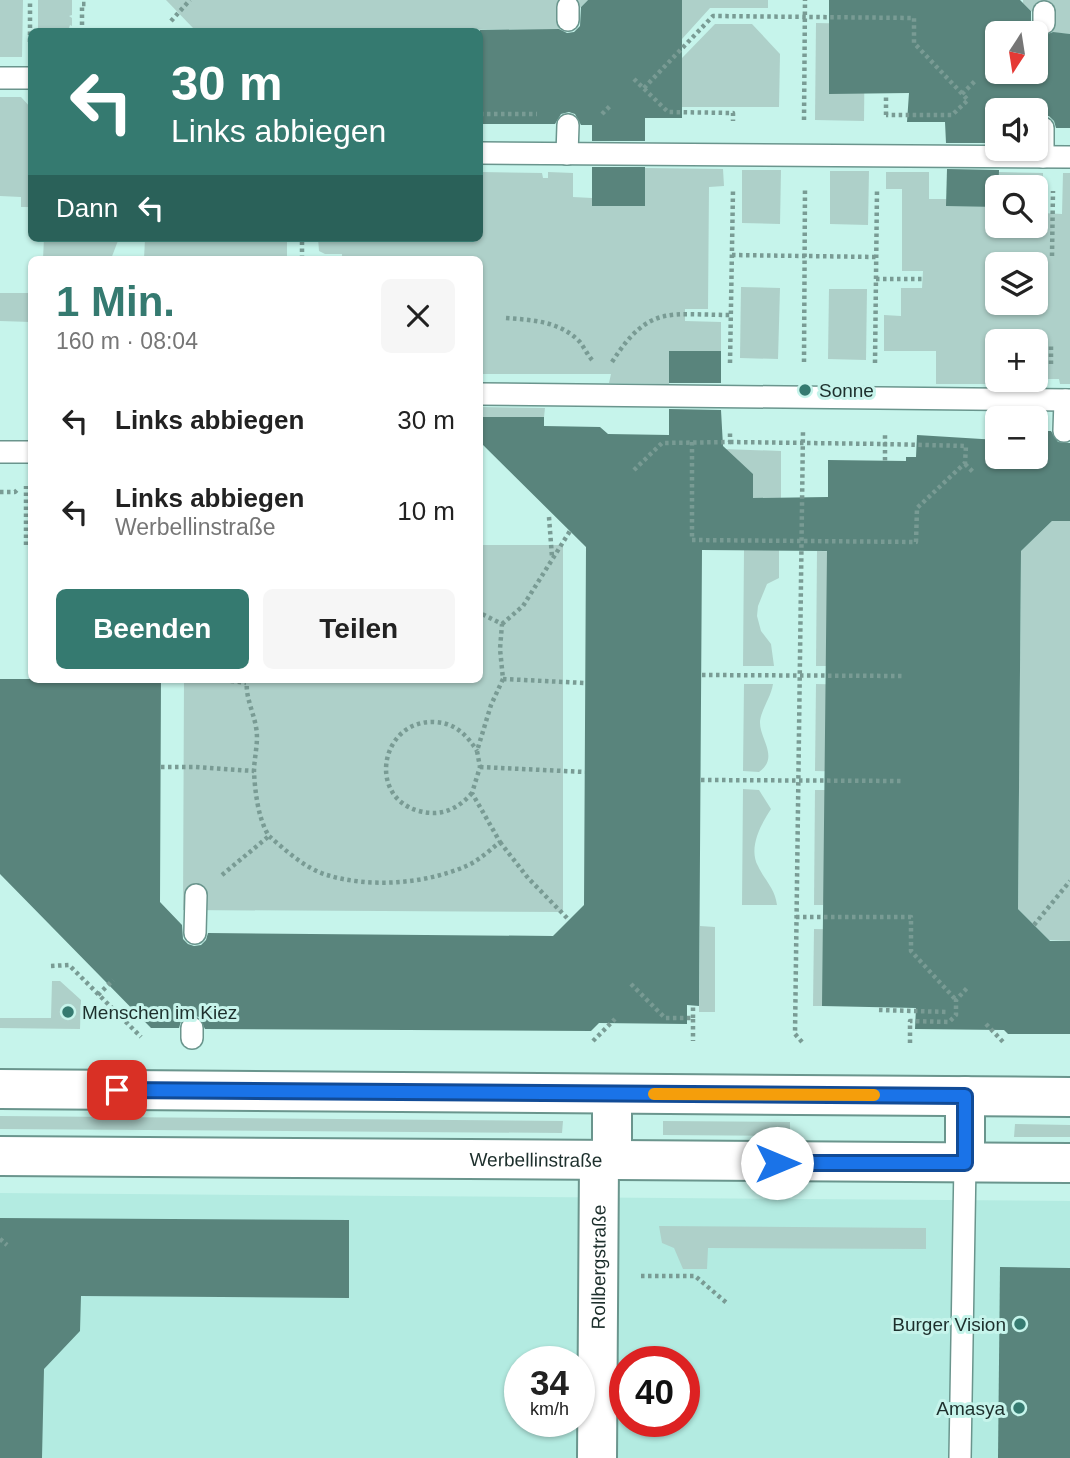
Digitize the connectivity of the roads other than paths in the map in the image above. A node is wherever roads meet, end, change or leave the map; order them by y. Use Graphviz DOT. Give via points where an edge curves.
graph roads {
  1 [pos="0,78"];
  2 [pos="28,78"];
  3 [pos="568,125"];
  4 [pos="483,153"];
  5 [pos="567,154"];
  6 [pos="985,157"];
  7 [pos="1048,157"];
  8 [pos="1070,157"];
  9 [pos="483,394"];
  10 [pos="1067,400"];
  11 [pos="1064,431"];
  12 [pos="0,452"];
  13 [pos="28,452"];
  14 [pos="196,895"];
  15 [pos="195,933"];
  16 [pos="0,1089"];
  17 [pos="612,1094"];
  18 [pos="965,1096"];
  19 [pos="1070,1097"];
  20 [pos="0,1156"];
  21 [pos="606,1161"];
  22 [pos="965,1163"];
  23 [pos="1070,1163"];
  24 [pos="597,1458"];
  25 [pos="960,1458"];
  1 -- 2 [label="lane"];
  3 -- 5 [label="lane"];
  4 -- 5 [label="lane"];
  5 -- 6 [label="lane"];
  7 -- 8 [label="lane"];
  9 -- 10 [label="lane"];
  10 -- 11 [label="lane"];
  12 -- 13 [label="lane"];
  14 -- 15 [label="lane"];
  16 -- 17 [label="street"];
  17 -- 18 [label="street"];
  17 -- 21 [label="street, Rollbergstraße"];
  18 -- 19 [label="street"];
  18 -- 22 [label="street"];
  20 -- 21 [label="street, Werbellinstraße"];
  21 -- 22 [label="street, Werbellinstraße"];
  21 -- 24 [label="street, Rollbergstraße" via="598,1275"];
  22 -- 23 [label="street, Werbellinstraße"];
  22 -- 25 [label="lane"];
}
